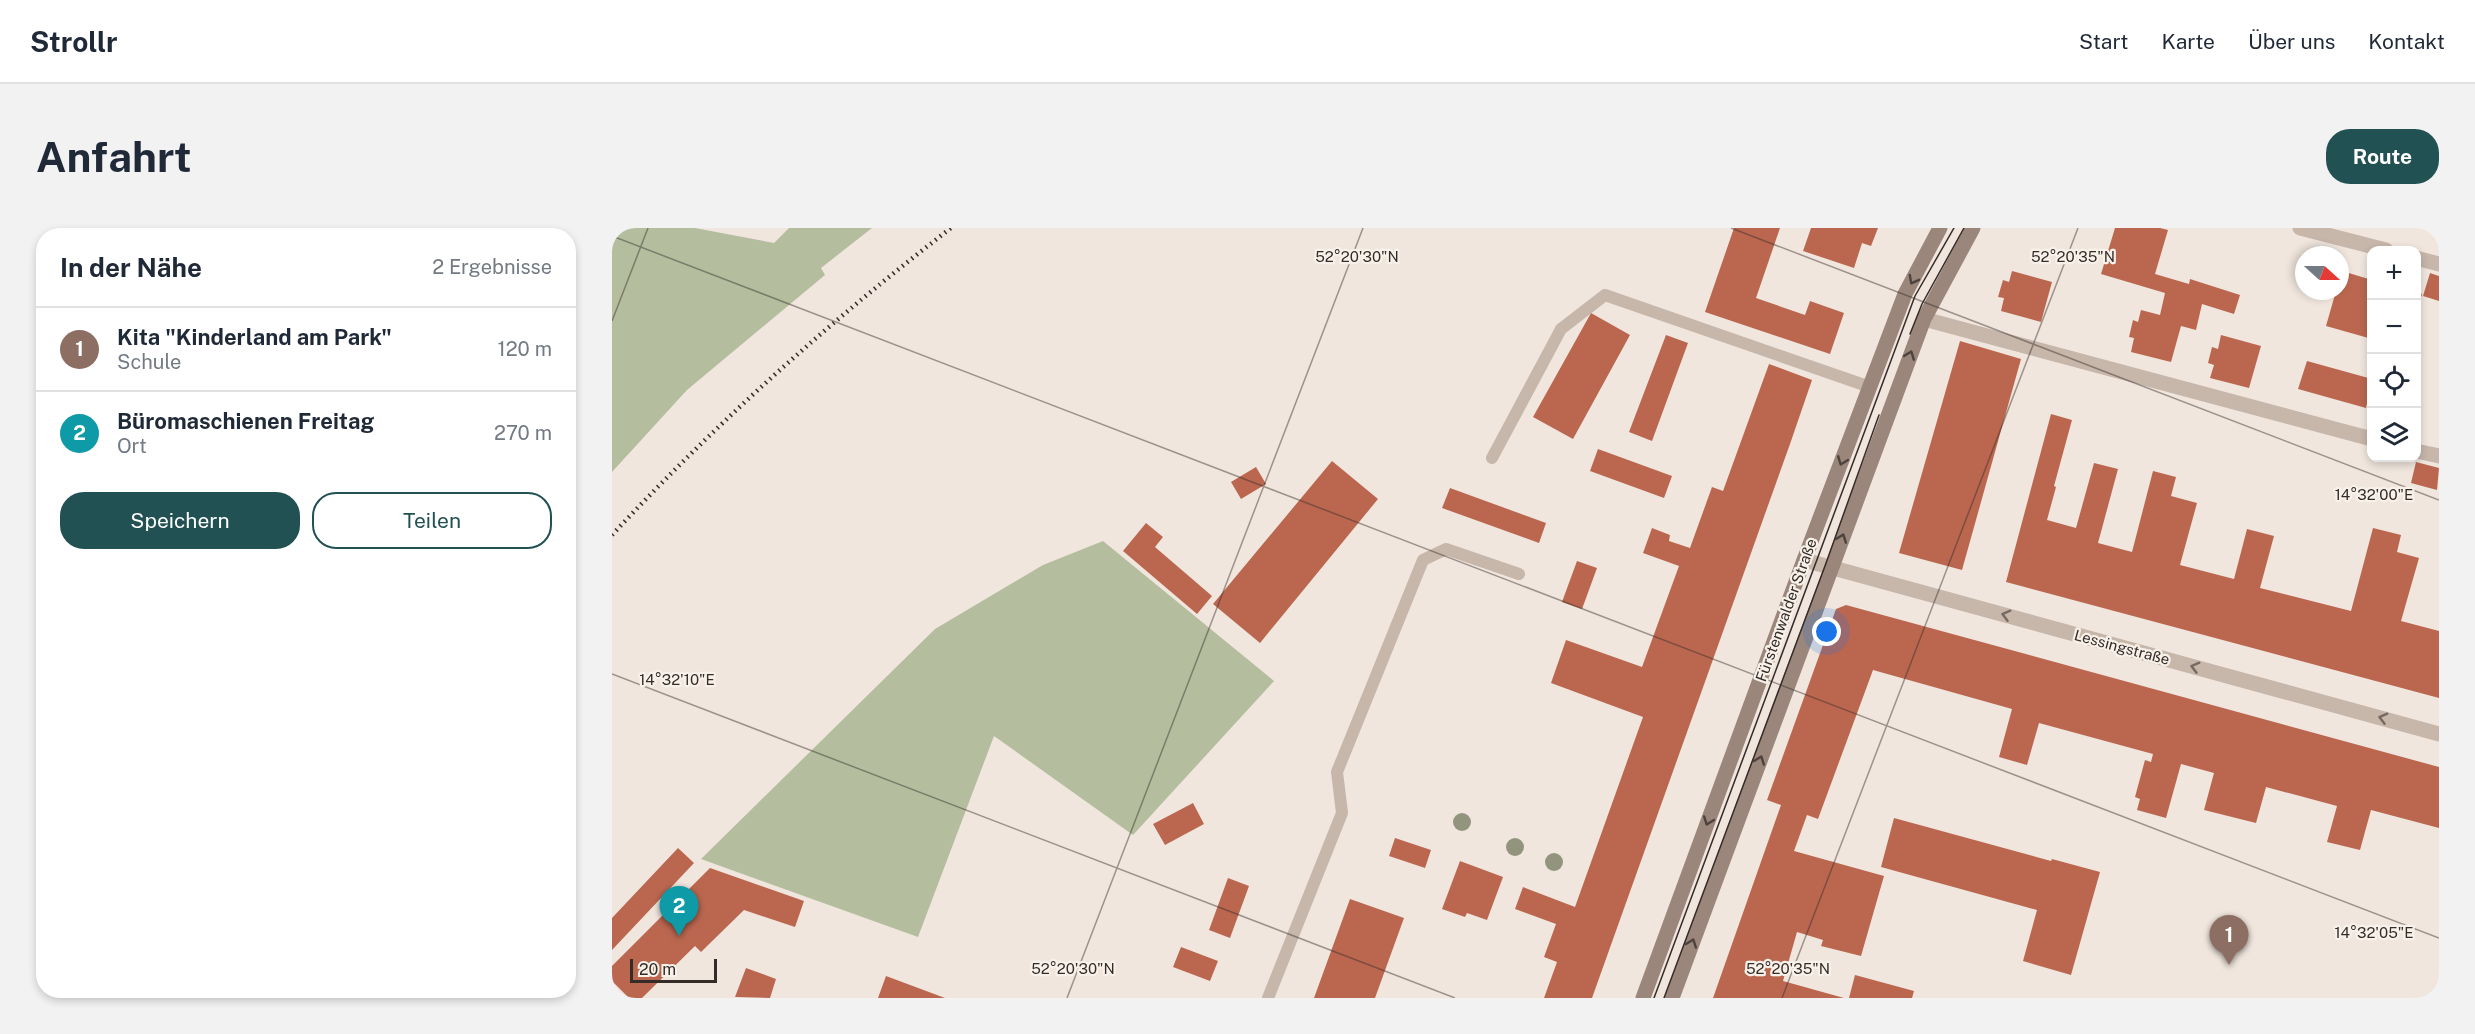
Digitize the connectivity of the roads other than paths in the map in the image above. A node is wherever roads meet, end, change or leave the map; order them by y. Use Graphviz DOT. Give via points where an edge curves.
graph roads {
  1 [pos="1940,228"];
  2 [pos="1973,228"];
  3 [pos="2300,228"];
  4 [pos="2370,246"];
  5 [pos="2421,259"];
  6 [pos="2439,264"];
  7 [pos="1924,319"];
  8 [pos="1870,387"];
  9 [pos="2367,438"];
  10 [pos="2421,452"];
  11 [pos="2439,456"];
  12 [pos="1492,458"];
  13 [pos="1804,560"];
  14 [pos="1831,567"];
  15 [pos="1519,574"];
  16 [pos="2439,734"];
  17 [pos="1268,998"];
  18 [pos="1643,998"];
  19 [pos="1672,998"];
  1 -- 8 [label="street, Fürstenwalder Straße, one-way" via="1905,294"];
  2 -- 7 [label="street, Fürstenwalder Straße"];
  3 -- 4 [label="street"];
  5 -- 6 [label="street"];
  7 -- 9 [label="street"];
  14 -- 7 [label="street, Fürstenwalder Straße, one-way"];
  8 -- 12 [label="lane" via="1605,295 1561,329"];
  8 -- 13 [label="street, Fürstenwalder Straße, one-way"];
  10 -- 11 [label="street"];
  13 -- 14 [label="street, Lessingstraße"];
  13 -- 18 [label="street, Fürstenwalder Straße, one-way"];
  16 -- 14 [label="street, Lessingstraße, one-way"];
  19 -- 14 [label="street, Fürstenwalder Straße, one-way"];
  15 -- 17 [label="lane" via="1446,549 1422,560 1337,772 1342,813"];
}
